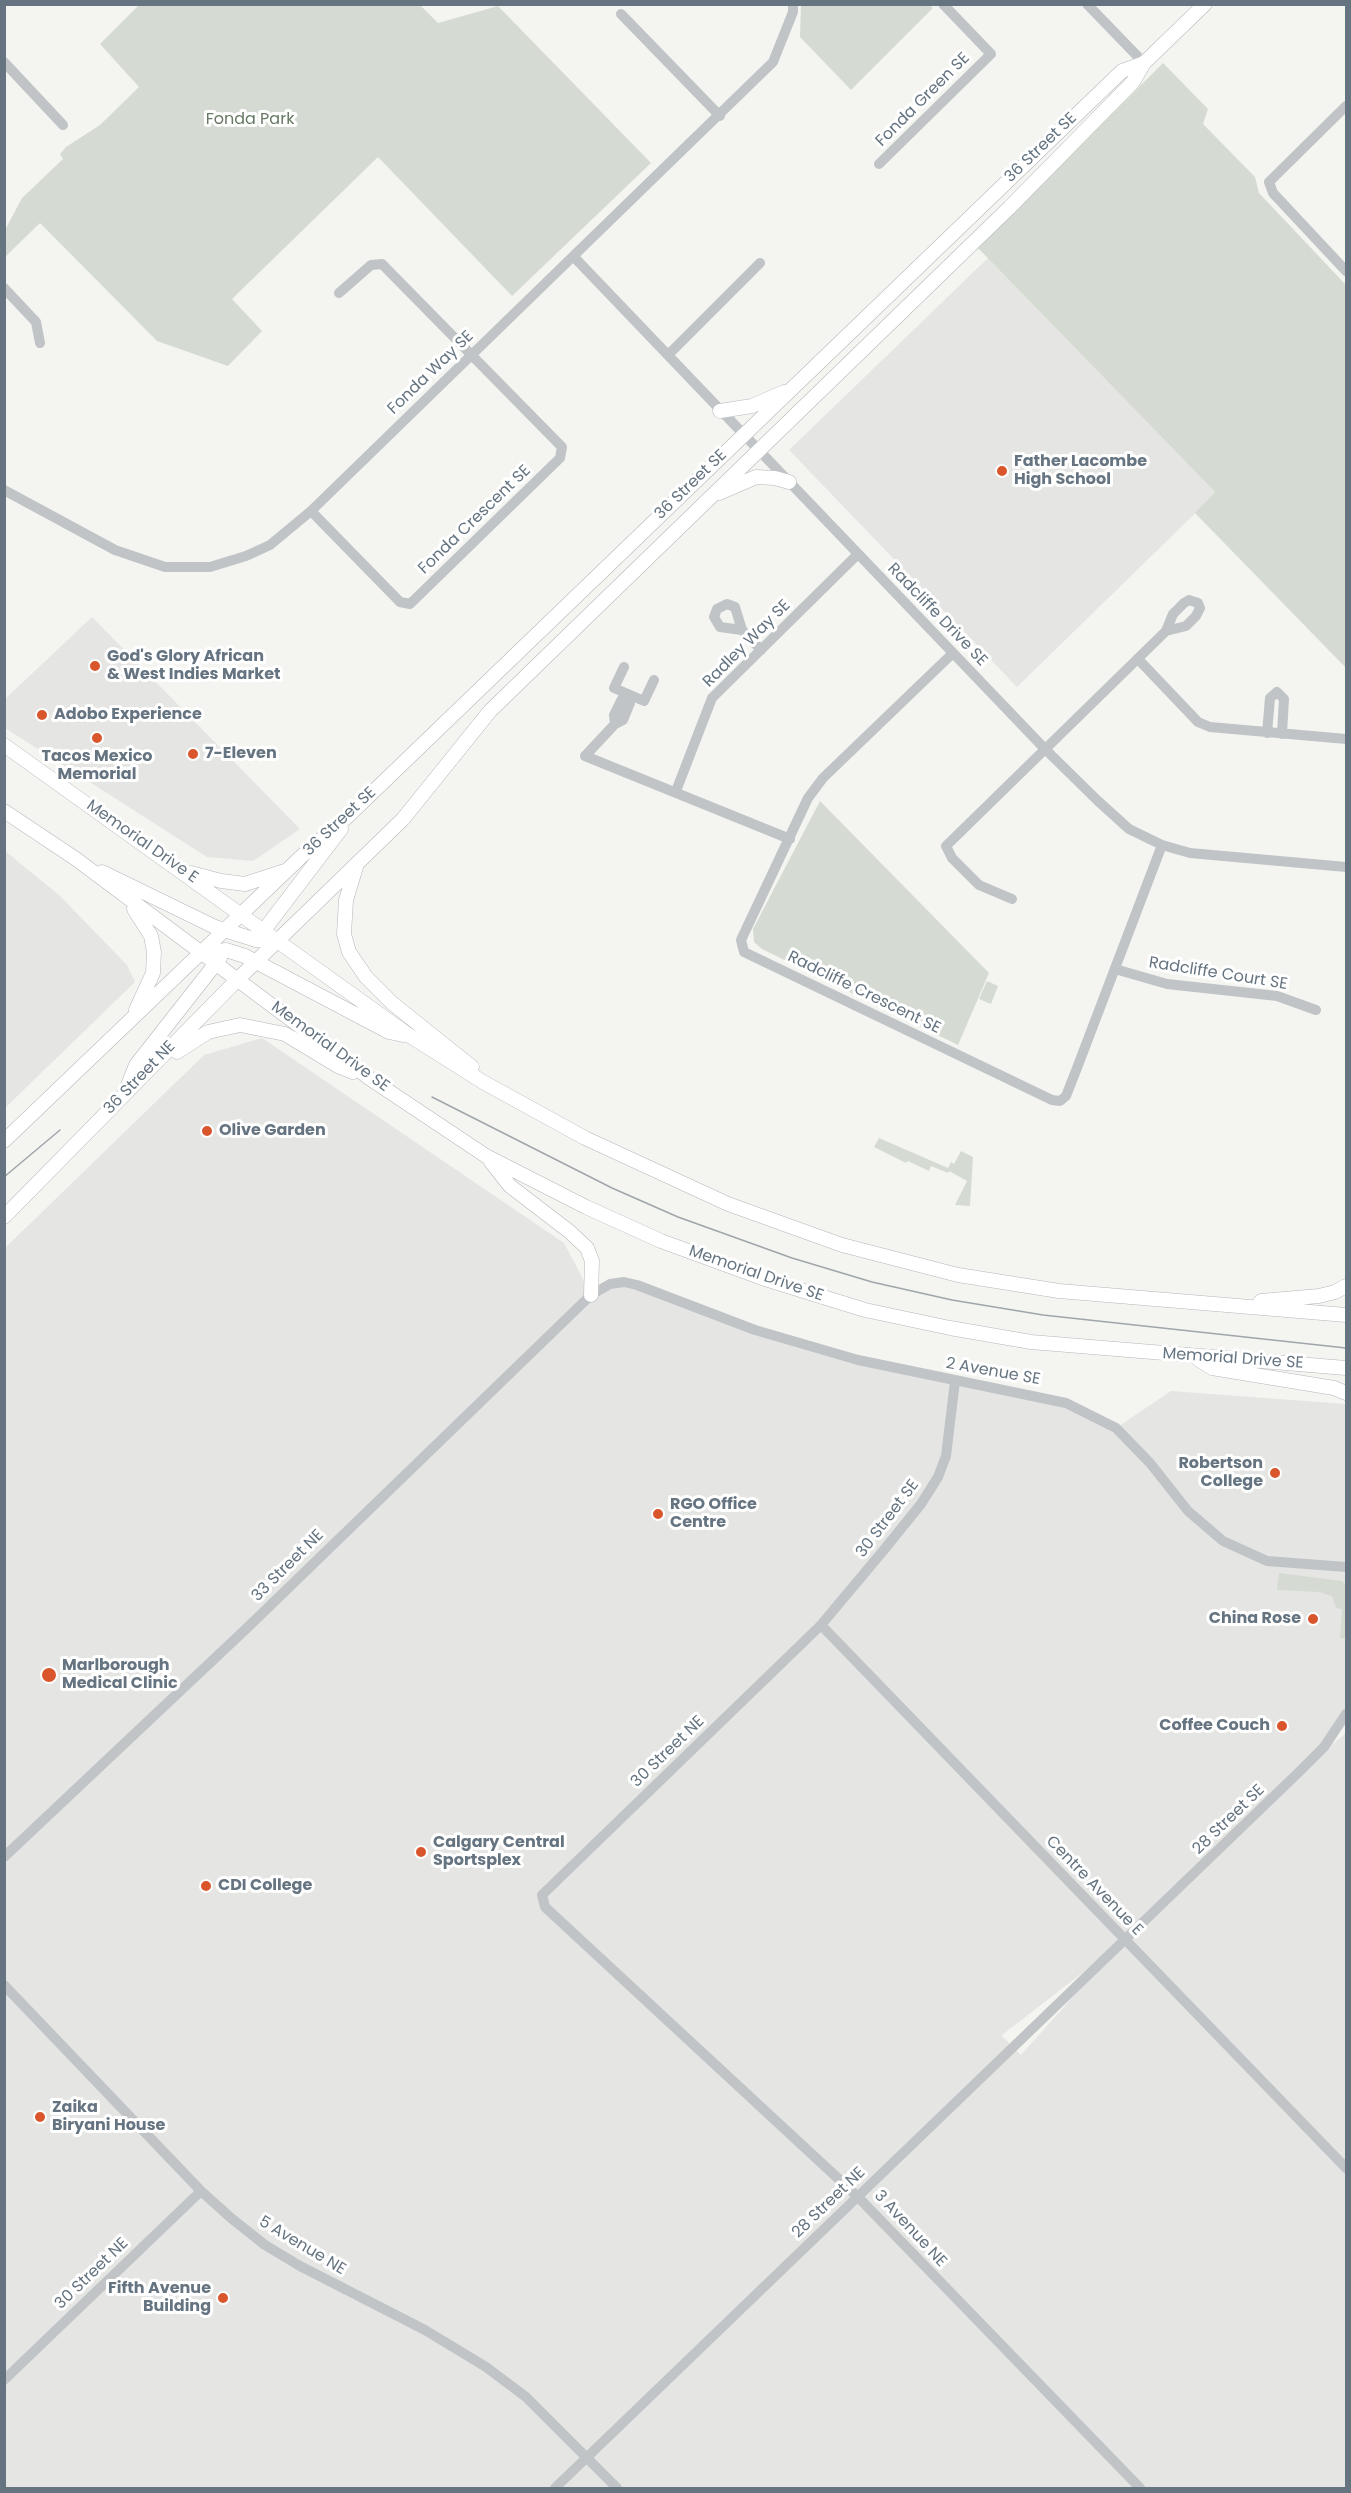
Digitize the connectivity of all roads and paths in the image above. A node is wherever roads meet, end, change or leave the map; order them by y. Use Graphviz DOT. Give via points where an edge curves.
graph roads {
  1 [pos="793,4"];
  2 [pos="943,4"];
  3 [pos="1087,4"];
  4 [pos="1205,4"];
  5 [pos="621,14"];
  6 [pos="4,62"];
  7 [pos="1144,63"];
  8 [pos="1347,106"];
  9 [pos="720,116"];
  10 [pos="63,125"];
  11 [pos="879,164"];
  12 [pos="574,257"];
  13 [pos="760,263"];
  14 [pos="1347,271"];
  15 [pos="4,288"];
  16 [pos="339,293"];
  17 [pos="40,343"];
  18 [pos="669,354"];
  19 [pos="470,356"];
  20 [pos="791,389"];
  21 [pos="720,411"];
  22 [pos="743,435"];
  23 [pos="758,450"];
  24 [pos="789,482"];
  25 [pos="4,490"];
  26 [pos="707,500"];
  27 [pos="311,511"];
  28 [pos="858,554"];
  29 [pos="742,630"];
  30 [pos="1166,631"];
  31 [pos="761,650"];
  32 [pos="953,653"];
  33 [pos="1138,659"];
  34 [pos="624,667"];
  35 [pos="654,680"];
  36 [pos="627,696"];
  37 [pos="1267,733"];
  38 [pos="1282,734"];
  39 [pos="1347,739"];
  40 [pos="4,745"];
  41 [pos="1044,748"];
  42 [pos="676,791"];
  43 [pos="4,811"];
  44 [pos="347,817"];
  45 [pos="789,838"];
  46 [pos="1162,845"];
  47 [pos="76,859"];
  48 [pos="357,866"];
  49 [pos="1347,867"];
  50 [pos="180,869"];
  51 [pos="289,870"];
  52 [pos="126,898"];
  53 [pos="1012,899"];
  54 [pos="243,915"];
  55 [pos="230,933"];
  56 [pos="260,936"];
  57 [pos="278,942"];
  58 [pos="226,950"];
  59 [pos="201,954"];
  60 [pos="250,959"];
  61 [pos="216,964"];
  62 [pos="1115,969"];
  63 [pos="238,979"];
  64 [pos="1316,1010"];
  65 [pos="133,1017"];
  66 [pos="410,1036"];
  67 [pos="145,1073"];
  68 [pos="369,1078"];
  69 [pos="483,1082"];
  70 [pos="125,1093"];
  71 [pos="4,1141"];
  72 [pos="486,1156"];
  73 [pos="4,1216"];
  74 [pos="1347,1286"];
  75 [pos="591,1295"];
  76 [pos="1223,1304"];
  77 [pos="1347,1315"];
  78 [pos="1196,1358"];
  79 [pos="1347,1368"];
  80 [pos="955,1381"];
  81 [pos="1347,1393"];
  82 [pos="1347,1567"];
  83 [pos="820,1625"];
  84 [pos="1347,1714"];
  85 [pos="4,1857"];
  86 [pos="544,1902"];
  87 [pos="1125,1940"];
  88 [pos="4,1985"];
  89 [pos="1347,2168"];
  90 [pos="201,2191"];
  91 [pos="857,2196"];
  92 [pos="4,2380"];
  93 [pos="587,2457"];
  94 [pos="555,2488"];
  95 [pos="617,2488"];
  96 [pos="1140,2488"];
  1 -- 9 [label="street, Fonda Way SE" via="794,12 773,62"];
  2 -- 11 [label="street, Fonda Green SE" via="991,54"];
  3 -- 7 [label="street"];
  4 -- 7 [label="main road, 36 Street SE"];
  5 -- 9 [label="street"];
  6 -- 10 [label="street"];
  7 -- 20 [label="main road, 36 Street SE" via="1122,71"];
  7 -- 23 [label="main road, 36 Street SE" via="1133,82 1010,208"];
  8 -- 14 [label="street" via="1269,182 1273,193"];
  9 -- 12 [label="street, Fonda Way SE"];
  12 -- 18 [label="street, Radcliffe Drive SE"];
  12 -- 19 [label="street, Fonda Way SE"];
  13 -- 18 [label="street"];
  15 -- 17 [label="street" via="36,322"];
  16 -- 19 [label="street" via="371,265 382,264"];
  18 -- 21 [label="street, Radcliffe Drive SE"];
  19 -- 27 [label="street, Fonda Way SE"];
  19 -- 27 [label="street, Fonda Crescent SE" via="562,447 561,458 410,604 400,602"];
  20 -- 21 [label="main road" via="752,406"];
  20 -- 22 [label="main road, 36 Street SE"];
  21 -- 22 [label="street, Radcliffe Drive SE"];
  22 -- 23 [label="street, Radcliffe Drive SE"];
  22 -- 44 [label="main road, 36 Street SE"];
  23 -- 24 [label="street, Radcliffe Drive SE"];
  23 -- 26 [label="main road, 36 Street SE"];
  24 -- 26 [label="main road" via="756,477"];
  24 -- 28 [label="street, Radcliffe Drive SE"];
  25 -- 27 [label="street, Fonda Way SE" via="115,550 165,567 210,567 246,556 270,545"];
  26 -- 48 [label="main road, 36 Street SE" via="490,711 434,783"];
  28 -- 31 [label="street, Radley Way SE"];
  28 -- 32 [label="street, Radcliffe Drive SE"];
  29 -- 31 [label="street"];
  30 -- 33 [label="street"];
  31 -- 42 [label="street, Radley Way SE" via="712,698"];
  32 -- 41 [label="street, Radcliffe Drive SE"];
  32 -- 45 [label="street, Radcliffe Crescent SE" via="823,778 808,798"];
  33 -- 37 [label="street" via="1198,722 1210,728"];
  33 -- 41 [label="street"];
  34 -- 36 [label="street" via="614,688"];
  35 -- 36 [label="street" via="644,701"];
  36 -- 42 [label="street" via="614,715 615,724 585,756"];
  37 -- 38 [label="street"];
  37 -- 38 [label="street" via="1270,698 1277,692 1284,699"];
  38 -- 39 [label="street"];
  40 -- 50 [label="main road, Memorial Drive E"];
  41 -- 46 [label="street, Radcliffe Drive SE" via="1129,829"];
  41 -- 53 [label="street" via="946,846 952,858 979,885"];
  42 -- 45 [label="street"];
  43 -- 47 [label="main road"];
  44 -- 51 [label="main road, 36 Street SE"];
  44 -- 56 [label="main road"];
  45 -- 62 [label="street, Radcliffe Crescent SE" via="741,940 744,952 1052,1100 1060,1101 1066,1096"];
  46 -- 49 [label="street, Radcliffe Drive SE" via="1190,853"];
  46 -- 62 [label="street, Radcliffe Crescent SE"];
  47 -- 52 [label="main road"];
  47 -- 55 [label="main road"];
  48 -- 57 [label="main road, 36 Street SE"];
  48 -- 69 [label="main road" via="346,900 344,934 349,952 366,977 392,1003 471,1065"];
  50 -- 51 [label="main road" via="245,884"];
  50 -- 54 [label="main road, Memorial Drive E"];
  51 -- 54 [label="main road, 36 Street SE"];
  52 -- 59 [label="main road"];
  52 -- 65 [label="main road" via="151,936 154,952 153,973"];
  54 -- 55 [label="main road"];
  54 -- 56 [label="main road, Memorial Drive E"];
  55 -- 56 [label="main road"];
  55 -- 58 [label="main road"];
  55 -- 59 [label="main road"];
  56 -- 57 [label="main road, Memorial Drive E"];
  56 -- 60 [label="main road"];
  57 -- 60 [label="main road"];
  57 -- 66 [label="main road"];
  58 -- 59 [label="main road"];
  58 -- 60 [label="main road"];
  58 -- 61 [label="main road"];
  59 -- 61 [label="main road"];
  59 -- 65 [label="main road"];
  60 -- 63 [label="main road"];
  60 -- 66 [label="main road" via="389,1032"];
  61 -- 63 [label="main road"];
  61 -- 70 [label="main road" via="136,1065"];
  62 -- 64 [label="street, Radcliffe Court SE" via="1167,984 1277,996"];
  63 -- 67 [label="main road, 36 Street NE"];
  63 -- 68 [label="main road, Memorial Drive SE"];
  65 -- 71 [label="main road"];
  66 -- 69 [label="main road"];
  67 -- 68 [label="main road" via="208,1032 240,1025 285,1034 338,1066"];
  67 -- 70 [label="main road, 36 Street NE"];
  68 -- 72 [label="main road, Memorial Drive SE"];
  69 -- 76 [label="main road" via="649,1170 728,1204 842,1245 958,1275 1036,1287"];
  70 -- 73 [label="main road, 36 Street NE"];
  72 -- 75 [label="main road" via="510,1186 587,1248 592,1261"];
  72 -- 78 [label="main road, Memorial Drive SE" via="661,1241 865,1310 1031,1342"];
  74 -- 76 [label="main road" via="1319,1296"];
  75 -- 80 [label="street, 2 Avenue SE" via="609,1284 630,1282 722,1318 822,1350"];
  75 -- 85 [label="street, 33 Street NE"];
  76 -- 77 [label="main road"];
  78 -- 79 [label="main road, Memorial Drive SE"];
  78 -- 81 [label="main road" via="1212,1368"];
  80 -- 82 [label="street, 2 Avenue SE" via="1066,1402 1104,1420 1130,1441 1199,1522 1248,1554 1287,1564"];
  80 -- 83 [label="street, 30 Street SE" via="946,1456 938,1477 921,1504"];
  83 -- 86 [label="street, 30 Street NE" via="542,1895"];
  83 -- 87 [label="street, Centre Avenue E"];
  84 -- 87 [label="street, 28 Street SE" via="1318,1753"];
  86 -- 91 [label="street, 3 Avenue NE"];
  87 -- 89 [label="street, Centre Avenue E"];
  87 -- 91 [label="street, 28 Street NE"];
  88 -- 90 [label="street, 5 Avenue NE"];
  90 -- 92 [label="street, 30 Street NE"];
  90 -- 93 [label="street, 5 Avenue NE" via="265,2245 486,2367 526,2397"];
  91 -- 93 [label="street, 28 Street NE"];
  91 -- 96 [label="street, 3 Avenue NE"];
  93 -- 94 [label="street, 28 Street NE"];
  93 -- 95 [label="street, 5 Avenue NE"];
}
